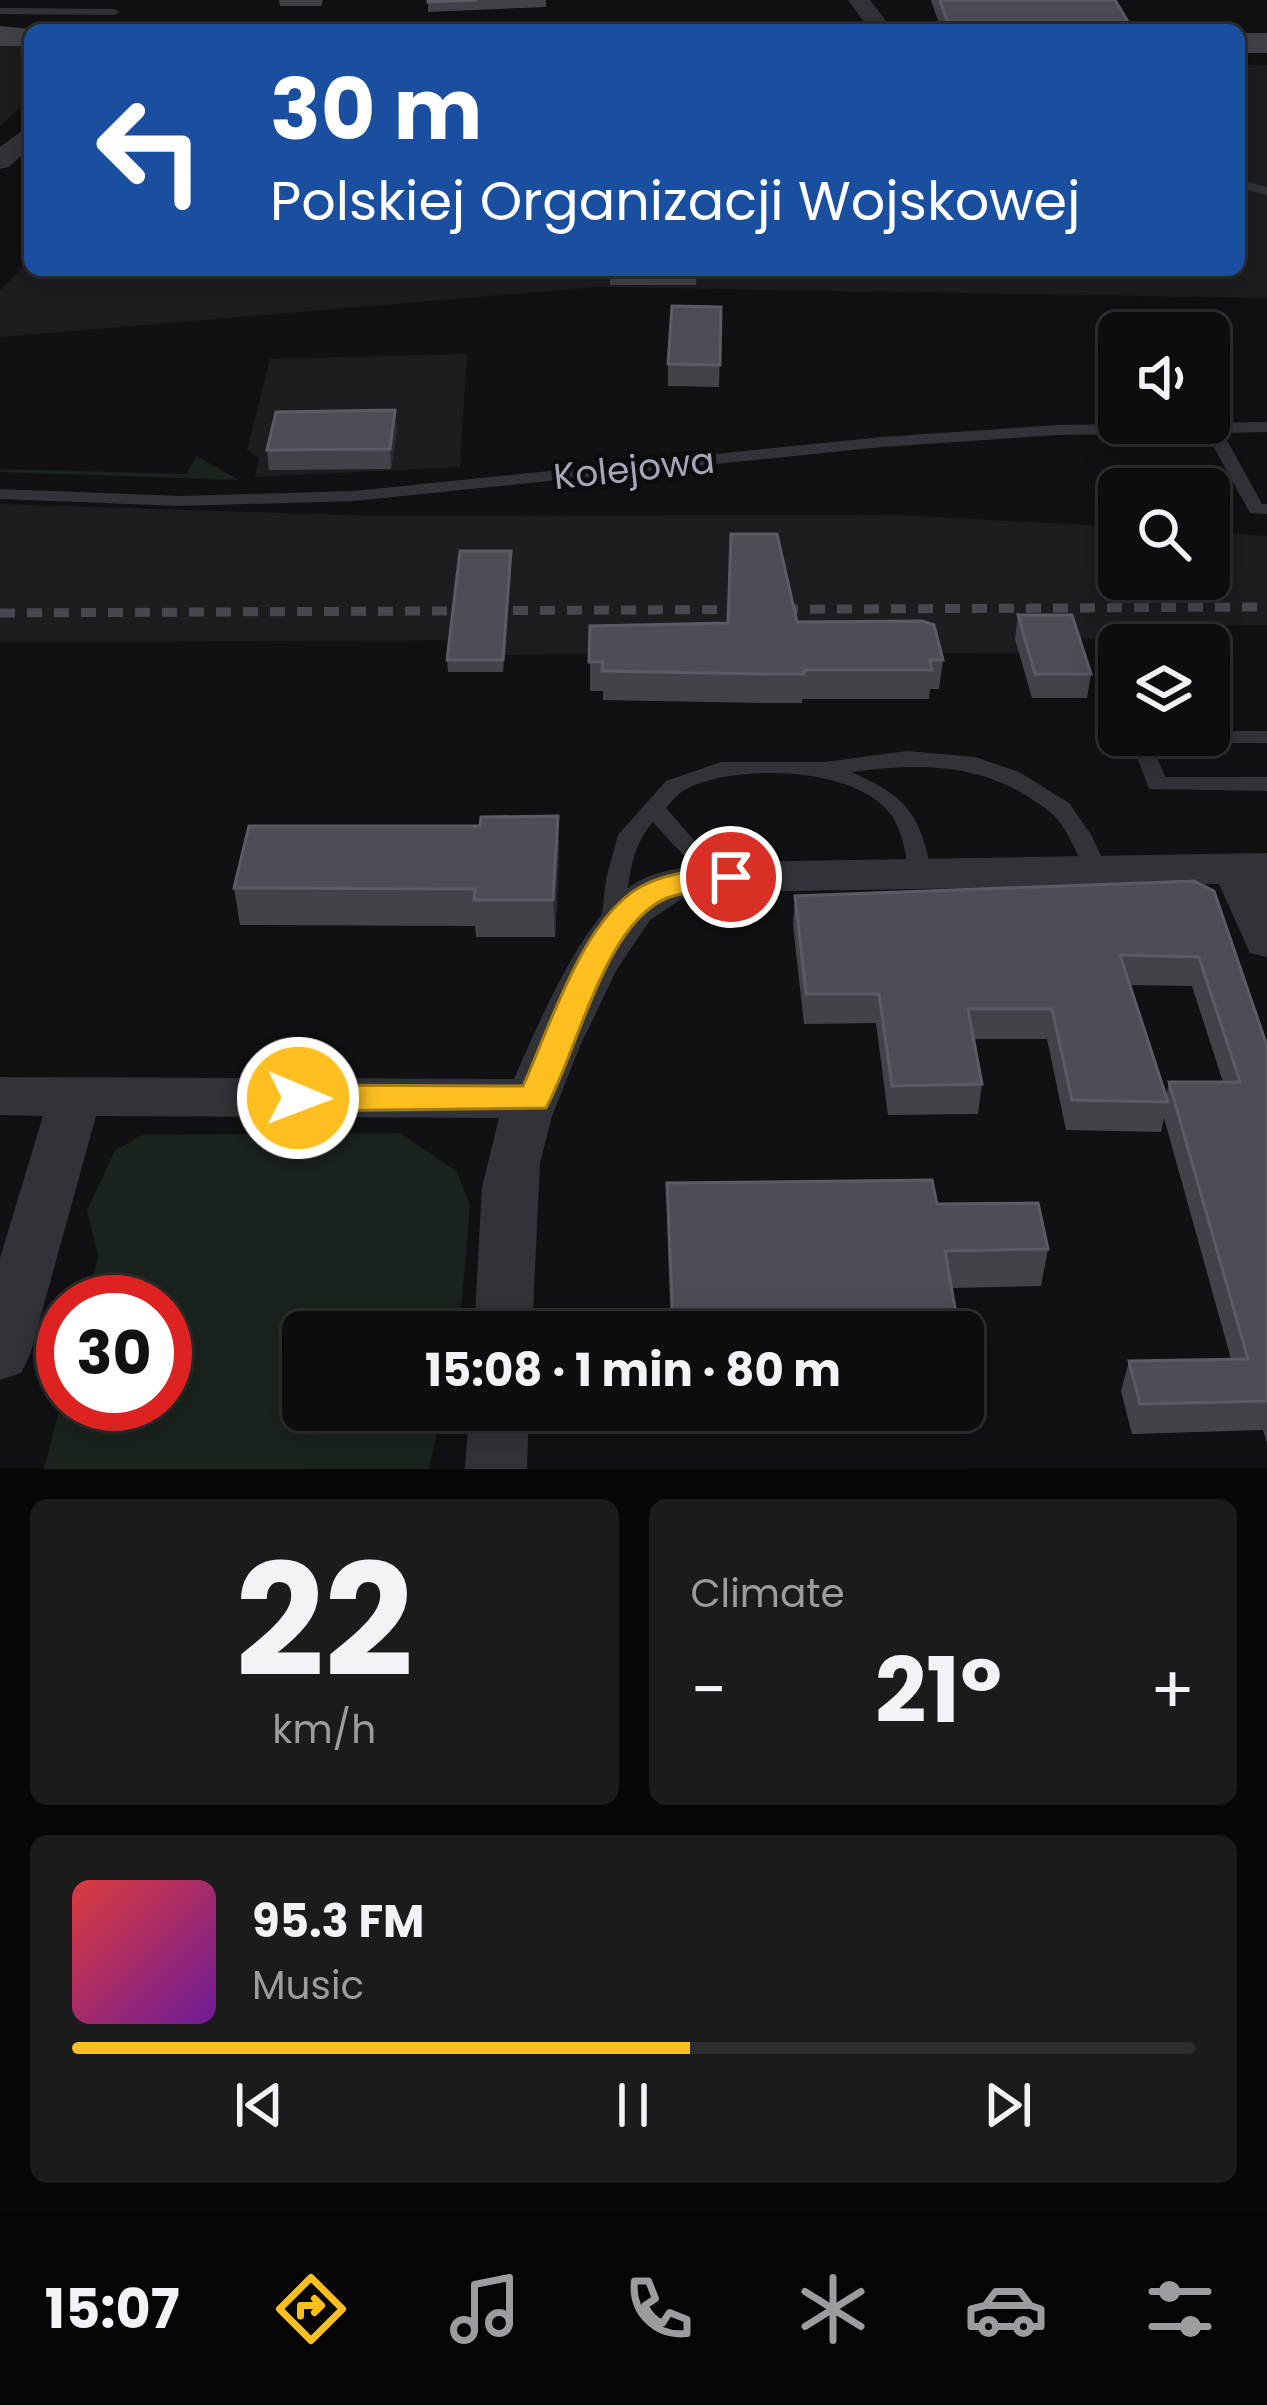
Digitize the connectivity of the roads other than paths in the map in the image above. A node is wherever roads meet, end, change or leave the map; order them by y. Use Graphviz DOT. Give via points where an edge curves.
graph roads {
  1 [pos="859,0"];
  2 [pos="0,11"];
  3 [pos="114,12"];
  4 [pos="877,24"];
  5 [pos="24,139"];
  6 [pos="0,161"];
  7 [pos="1267,427"];
  8 [pos="1230,428"];
  9 [pos="1098,433"];
  10 [pos="1221,444"];
  11 [pos="0,494"];
  12 [pos="1267,509"];
  13 [pos="1267,737"];
  14 [pos="825,769"];
  15 [pos="1267,784"];
  16 [pos="656,811"];
  17 [pos="1252,868"];
  18 [pos="1096,872"];
  19 [pos="921,874"];
  20 [pos="731,877"];
  21 [pos="613,931"];
  22 [pos="1267,941"];
  23 [pos="0,1096"];
  24 [pos="75,1096"];
  25 [pos="534,1099"];
  26 [pos="504,1311"];
  27 [pos="0,1355"];
  28 [pos="498,1431"];
  29 [pos="496,1469"];
  1 -- 4 [label="street"];
  2 -- 3 [label="lane"];
  5 -- 6 [label="street"];
  7 -- 8 [label="lane, Kolejowa"];
  9 -- 11 [label="lane, Kolejowa" via="915,440 354,496"];
  10 -- 12 [label="lane" via="1256,509"];
  13 -- 15 [label="lane" via="1138,737 1157,784"];
  14 -- 16 [label="lane" via="706,772 674,786"];
  14 -- 18 [label="lane" via="939,757 992,769 1061,808"];
  14 -- 19 [label="lane" via="903,809"];
  16 -- 20 [label="lane" via="691,851"];
  16 -- 21 [label="lane" via="623,848"];
  17 -- 18 [label="street"];
  17 -- 22 [label="street"];
  18 -- 19 [label="street"];
  19 -- 20 [label="street"];
  20 -- 21 [label="street" via="652,893"];
  21 -- 25 [label="street"];
  23 -- 24 [label="street"];
  24 -- 25 [label="street"];
  24 -- 27 [label="street"];
  25 -- 26 [label="street" via="509,1188"];
  28 -- 29 [label="street"];
}
